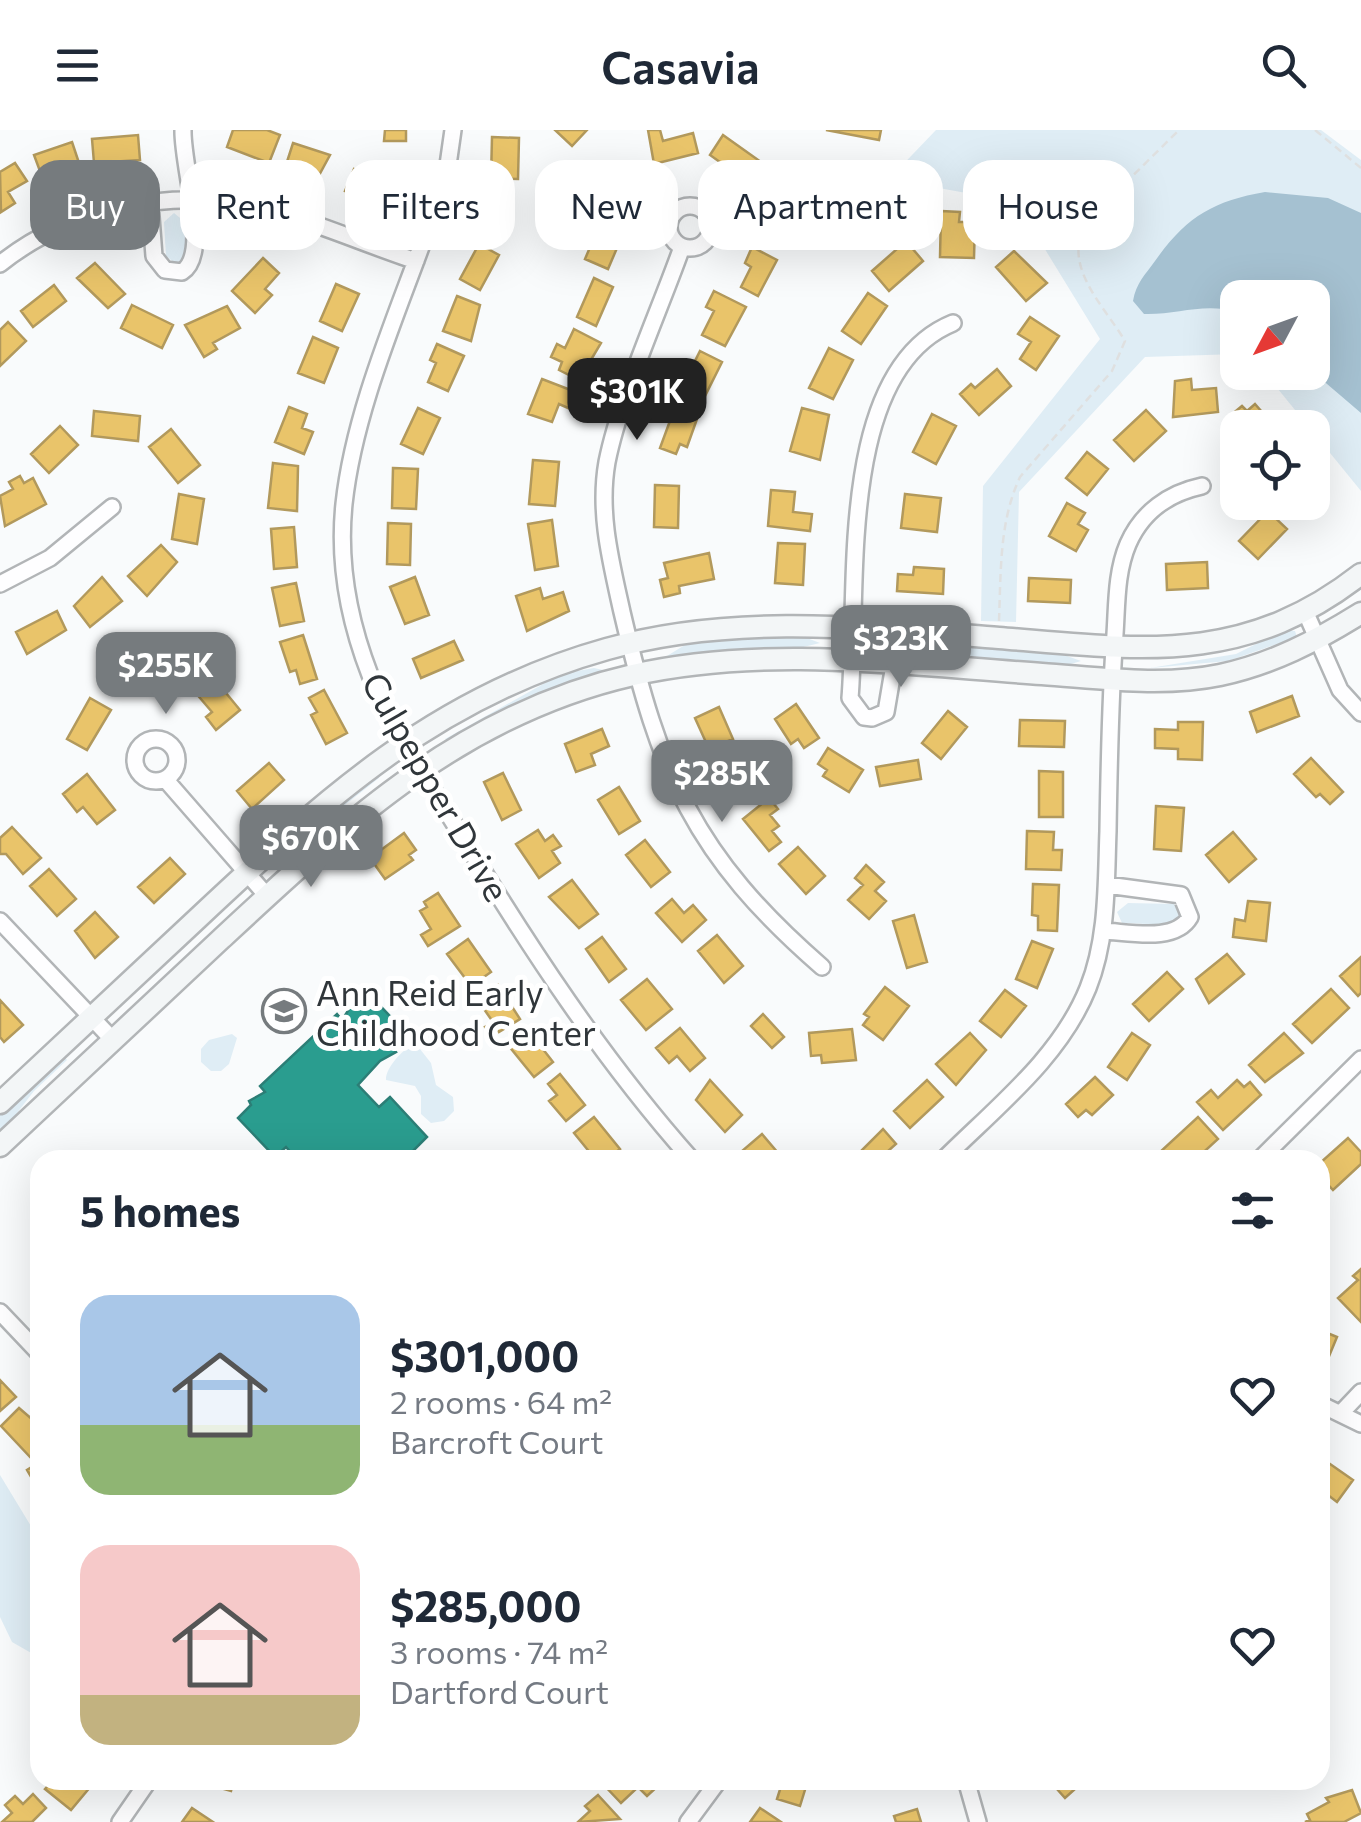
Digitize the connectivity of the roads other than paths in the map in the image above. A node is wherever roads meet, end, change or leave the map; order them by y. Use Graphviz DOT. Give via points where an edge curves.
graph roads {
  1 [pos="183,130"];
  2 [pos="453,130"];
  3 [pos="186,160"];
  4 [pos="325,231"];
  5 [pos="30,246"];
  6 [pos="682,247"];
  7 [pos="154,250"];
  8 [pos="197,250"];
  9 [pos="416,262"];
  10 [pos="0,264"];
  11 [pos="953,323"];
  12 [pos="1202,486"];
  13 [pos="112,507"];
  14 [pos="1361,574"];
  15 [pos="0,584"];
  16 [pos="1305,612"];
  17 [pos="1361,613"];
  18 [pos="854,630"];
  19 [pos="1318,640"];
  20 [pos="630,644"];
  21 [pos="1114,650"];
  22 [pos="854,662"];
  23 [pos="894,664"];
  24 [pos="637,674"];
  25 [pos="1113,680"];
  26 [pos="1361,713"];
  27 [pos="403,742"];
  28 [pos="420,768"];
  29 [pos="166,779"];
  30 [pos="246,872"];
  31 [pos="1106,885"];
  32 [pos="267,896"];
  33 [pos="0,921"];
  34 [pos="1103,932"];
  35 [pos="822,967"];
  36 [pos="91,1019"];
  37 [pos="114,1040"];
  38 [pos="1361,1059"];
  39 [pos="0,1103"];
  40 [pos="0,1146"];
  41 [pos="684,1150"];
  42 [pos="952,1150"];
  43 [pos="1269,1150"];
  44 [pos="0,1312"];
  45 [pos="30,1344"];
  46 [pos="1361,1392"];
  47 [pos="1330,1408"];
  48 [pos="1342,1412"];
  49 [pos="1361,1424"];
  50 [pos="143,1790"];
  51 [pos="712,1790"];
  52 [pos="969,1790"];
  53 [pos="120,1822"];
  54 [pos="688,1822"];
  55 [pos="978,1822"];
  1 -- 3 [label="street"];
  2 -- 9 [label="street, Culpepper Drive" via="447,172"];
  4 -- 9 [label="street"];
  5 -- 10 [label="street"];
  6 -- 20 [label="street" via="608,462 606,540"];
  7 -- 8 [label="street" via="166,270 182,272"];
  9 -- 27 [label="street, Culpepper Drive" via="355,444 343,534 356,635"];
  11 -- 18 [label="street" via="913,349 877,416 860,495"];
  12 -- 21 [label="street" via="1157,505 1129,542"];
  13 -- 15 [label="street" via="50,558"];
  14 -- 16 [label="main road"];
  16 -- 19 [label="street"];
  16 -- 21 [label="main road" via="1206,644"];
  17 -- 19 [label="main road"];
  18 -- 20 [label="main road" via="738,628"];
  18 -- 21 [label="main road"];
  18 -- 22 [label="street"];
  19 -- 25 [label="main road" via="1217,676"];
  19 -- 26 [label="street" via="1340,690"];
  20 -- 24 [label="street"];
  20 -- 27 [label="main road" via="503,687"];
  21 -- 25 [label="street"];
  22 -- 23 [label="main road"];
  22 -- 23 [label="street" via="853,706 872,718 890,703"];
  22 -- 24 [label="main road" via="744,660"];
  23 -- 25 [label="main road"];
  24 -- 28 [label="main road" via="524,712"];
  24 -- 35 [label="street" via="664,762 704,839 753,902"];
  25 -- 31 [label="street"];
  27 -- 28 [label="street, Culpepper Drive"];
  27 -- 30 [label="main road" via="319,805"];
  28 -- 32 [label="main road" via="366,806"];
  28 -- 41 [label="street, Culpepper Drive" via="562,992"];
  29 -- 30 [label="street"];
  30 -- 32 [label="street"];
  30 -- 36 [label="main road"];
  31 -- 34 [label="street"];
  31 -- 34 [label="street" via="1170,890 1182,895 1190,917 1172,933"];
  32 -- 37 [label="main road"];
  33 -- 36 [label="street"];
  34 -- 42 [label="street" via="1088,986 1064,1034"];
  36 -- 37 [label="street"];
  36 -- 39 [label="main road"];
  37 -- 40 [label="main road"];
  38 -- 43 [label="street"];
  44 -- 45 [label="street"];
  46 -- 48 [label="street"];
  47 -- 48 [label="street"];
  48 -- 49 [label="street"];
  50 -- 53 [label="street"];
  51 -- 54 [label="street"];
  52 -- 55 [label="street"];
}
